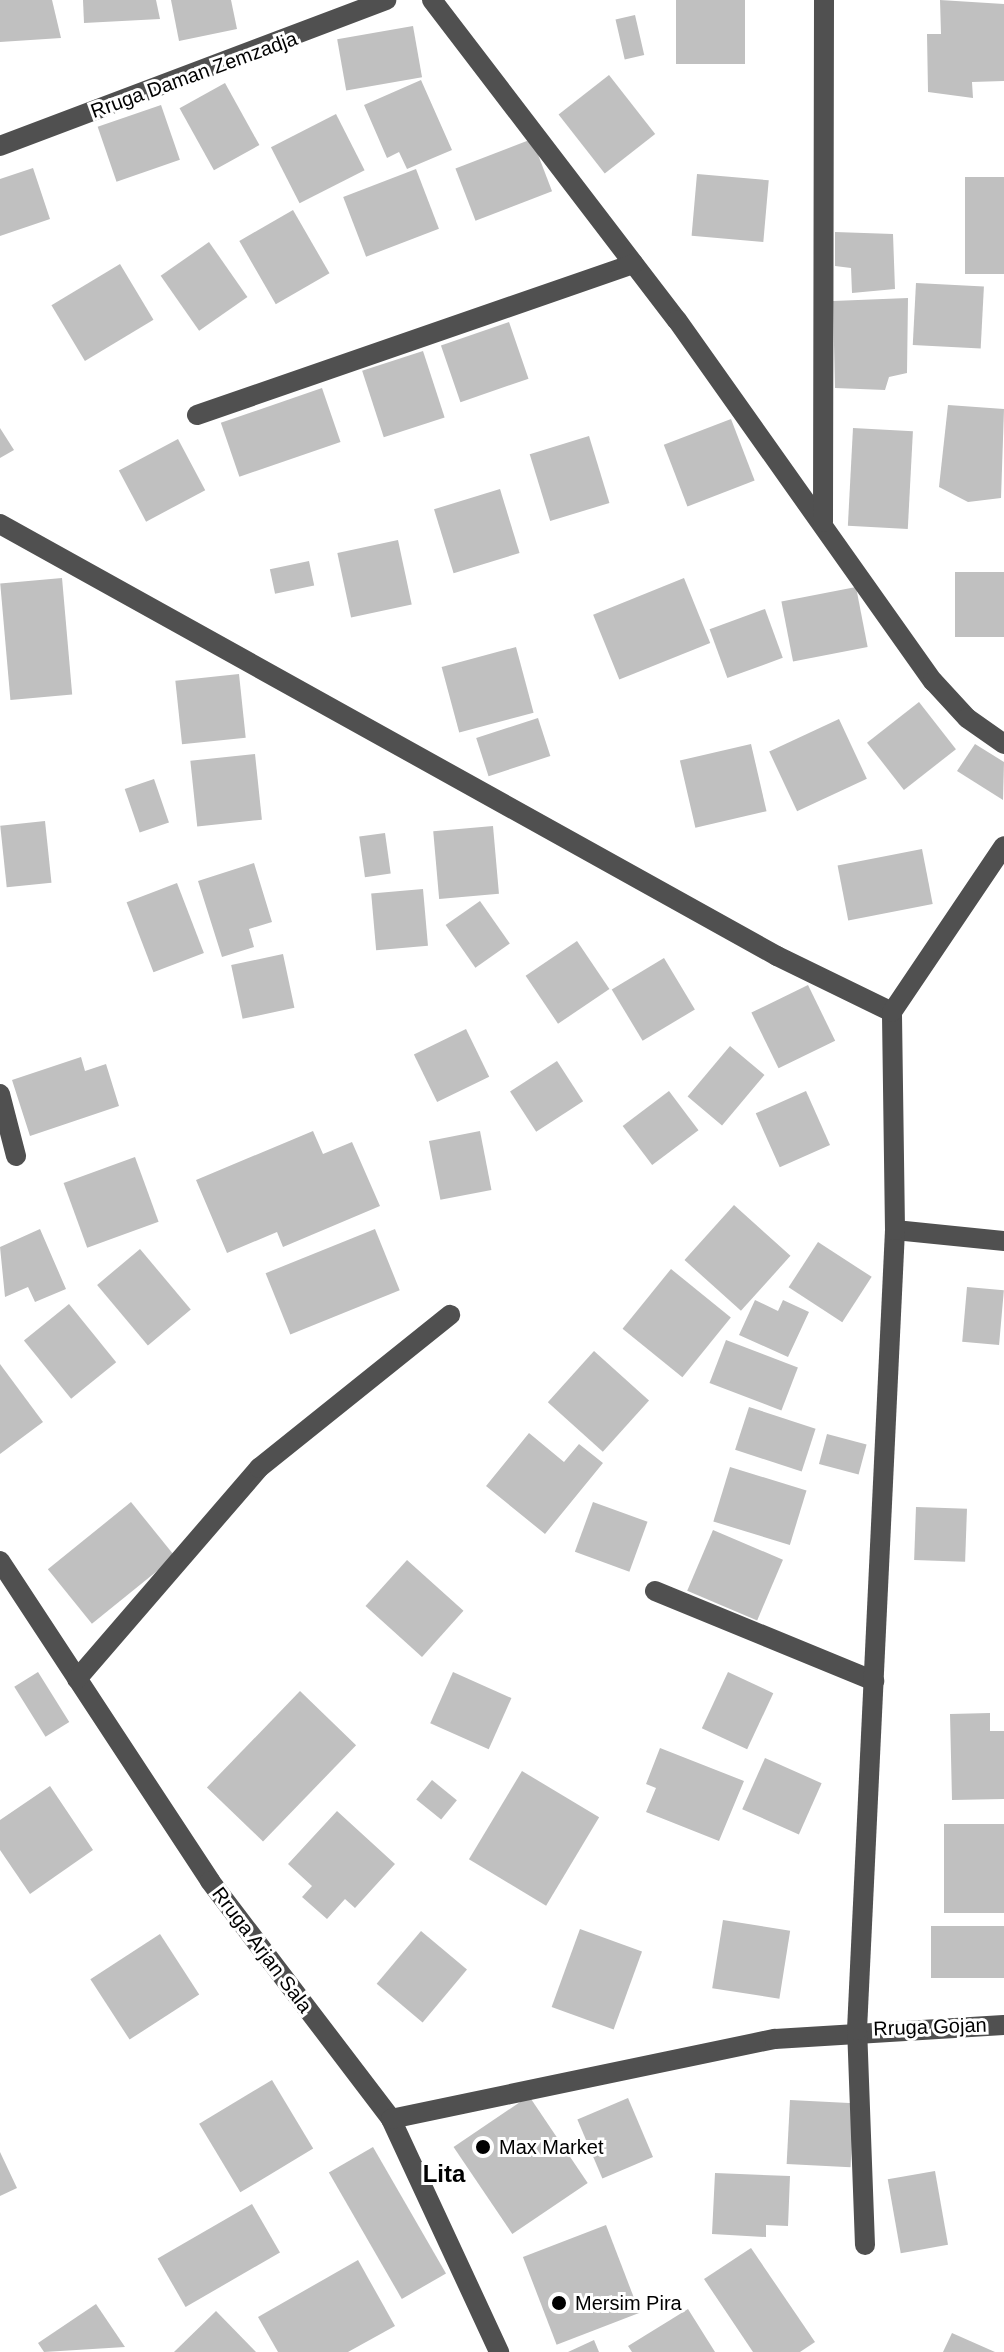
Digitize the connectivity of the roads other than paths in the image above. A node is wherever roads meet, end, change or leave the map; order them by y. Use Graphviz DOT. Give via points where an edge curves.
graph roads {
  1 [pos="386,0"];
  2 [pos="432,0"];
  3 [pos="824,0"];
  4 [pos="0,146"];
  5 [pos="634,264"];
  6 [pos="197,415"];
  7 [pos="823,522"];
  8 [pos="0,524"];
  9 [pos="1004,744"];
  10 [pos="1004,846"];
  11 [pos="892,1012"];
  12 [pos="0,1094"];
  13 [pos="16,1156"];
  14 [pos="895,1230"];
  15 [pos="1004,1241"];
  16 [pos="450,1315"];
  17 [pos="0,1561"];
  18 [pos="655,1591"];
  19 [pos="77,1679"];
  20 [pos="874,1681"];
  21 [pos="1004,2025"];
  22 [pos="857,2030"];
  23 [pos="391,2119"];
  24 [pos="865,2245"];
  25 [pos="499,2352"];
  1 -- 4 [label="street, Rruga Daman Zemzadja"];
  2 -- 5 [label="street"];
  3 -- 7 [label="street"];
  5 -- 6 [label="street"];
  5 -- 7 [label="street"];
  7 -- 9 [label="street" via="933,681 967,718"];
  8 -- 11 [label="street" via="777,956"];
  10 -- 11 [label="street"];
  11 -- 14 [label="street"];
  12 -- 13 [label="street"];
  14 -- 15 [label="street"];
  14 -- 20 [label="street"];
  16 -- 19 [label="street" via="259,1468"];
  17 -- 19 [label="street, Rruga Arjan Sala"];
  18 -- 20 [label="street"];
  19 -- 23 [label="street, Rruga Arjan Sala" via="210,1881"];
  20 -- 22 [label="street"];
  21 -- 22 [label="street, Rruga Gojan"];
  22 -- 23 [label="street, Rruga Gojan" via="675,2057"];
  22 -- 24 [label="street"];
  23 -- 25 [label="street, Rruga Arjan Sala"];
}
